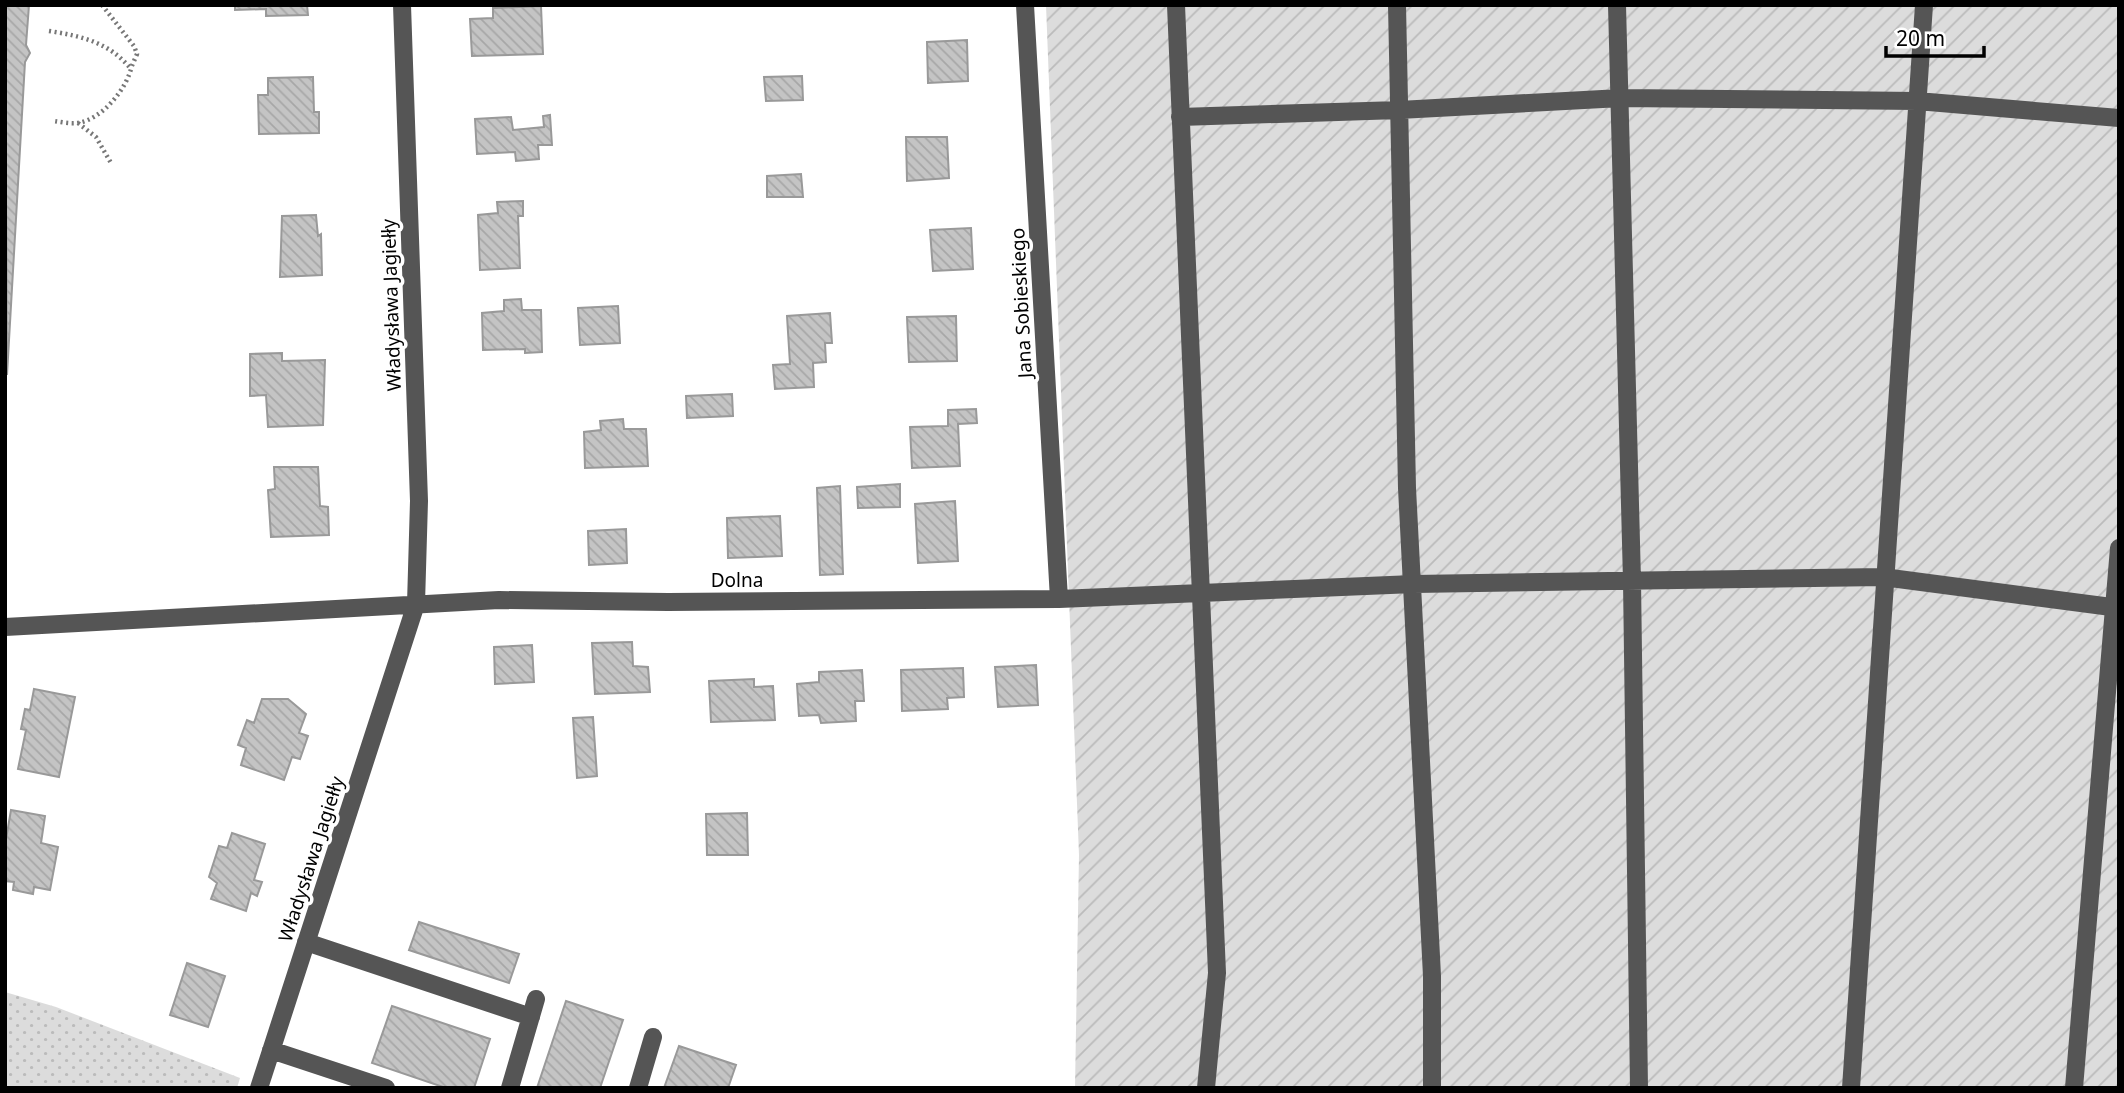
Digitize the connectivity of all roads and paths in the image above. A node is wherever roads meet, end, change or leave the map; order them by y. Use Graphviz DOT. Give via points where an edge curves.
graph roads {
  1 [pos="102,5"];
  2 [pos="402,5"];
  3 [pos="1025,5"];
  4 [pos="1176,5"];
  5 [pos="1397,5"];
  6 [pos="1617,5"];
  7 [pos="1924,5"];
  8 [pos="49,31"];
  9 [pos="131,69"];
  10 [pos="1621,98"];
  11 [pos="1917,101"];
  12 [pos="1399,110"];
  13 [pos="1180,117"];
  14 [pos="2119,118"];
  15 [pos="54,121"];
  16 [pos="78,123"];
  17 [pos="111,163"];
  18 [pos="2119,548"];
  19 [pos="1883,577"];
  20 [pos="1632,581"];
  21 [pos="1414,584"];
  22 [pos="1203,593"];
  23 [pos="1059,599"];
  24 [pos="416,604"];
  25 [pos="2117,608"];
  26 [pos="5,627"];
  27 [pos="306,942"];
  28 [pos="536,999"];
  29 [pos="531,1017"];
  30 [pos="653,1037"];
  31 [pos="271,1050"];
  32 [pos="259,1088"];
  33 [pos="386,1088"];
  34 [pos="510,1088"];
  35 [pos="638,1088"];
  36 [pos="1206,1088"];
  37 [pos="1432,1088"];
  38 [pos="1639,1088"];
  39 [pos="1851,1088"];
  40 [pos="2074,1088"];
  1 -- 9 [label="path" via="134,46 137,54"];
  2 -- 24 [label="street, Władysława Jagiełły" via="419,501"];
  3 -- 23 [label="street, Jana Sobieskiego"];
  4 -- 13 [label="street"];
  5 -- 12 [label="street"];
  6 -- 10 [label="street"];
  7 -- 11 [label="street"];
  8 -- 9 [label="path" via="99,43 115,51"];
  9 -- 16 [label="path" via="120,96"];
  10 -- 11 [label="street"];
  10 -- 12 [label="street"];
  10 -- 20 [label="street"];
  11 -- 14 [label="street"];
  11 -- 19 [label="street"];
  12 -- 13 [label="street"];
  12 -- 21 [label="street" via="1407,488"];
  13 -- 22 [label="street"];
  15 -- 16 [label="path"];
  16 -- 17 [label="path" via="96,137"];
  18 -- 25 [label="street"];
  19 -- 20 [label="street, Dolna"];
  19 -- 25 [label="street, Dolna"];
  19 -- 39 [label="street"];
  20 -- 21 [label="street, Dolna"];
  20 -- 38 [label="street"];
  21 -- 22 [label="street, Dolna"];
  21 -- 37 [label="street" via="1432,976"];
  22 -- 23 [label="street, Dolna"];
  22 -- 36 [label="street" via="1217,973"];
  23 -- 24 [label="street, Dolna"];
  24 -- 26 [label="street"];
  24 -- 27 [label="street, Władysława Jagiełły"];
  25 -- 40 [label="street"];
  27 -- 29 [label="street"];
  27 -- 31 [label="street, Władysława Jagiełły"];
  28 -- 29 [label="street"];
  29 -- 34 [label="street"];
  30 -- 35 [label="street"];
  31 -- 32 [label="street, Władysława Jagiełły"];
  31 -- 33 [label="street"];
}
